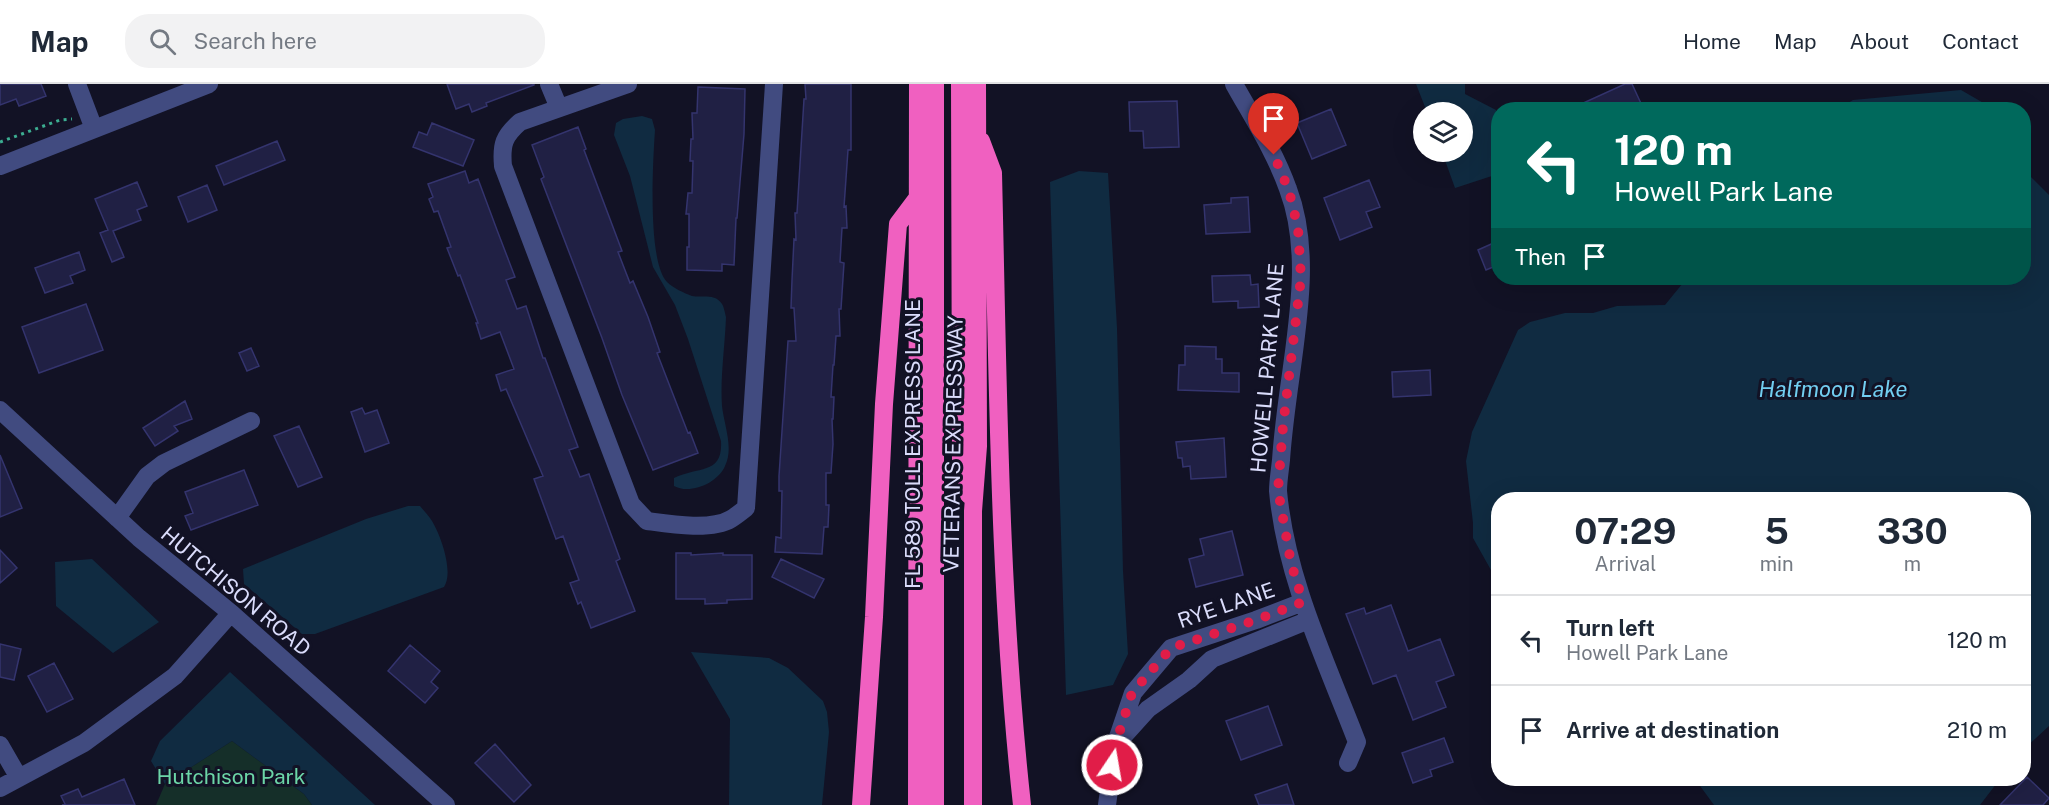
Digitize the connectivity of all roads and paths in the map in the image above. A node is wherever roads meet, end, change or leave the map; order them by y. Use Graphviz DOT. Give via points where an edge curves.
graph roads {
  1 [pos="77,84"];
  2 [pos="209,84"];
  3 [pos="549,84"];
  4 [pos="628,84"];
  5 [pos="774,84"];
  6 [pos="918,84"];
  7 [pos="935,84"];
  8 [pos="960,84"];
  9 [pos="977,84"];
  10 [pos="1234,84"];
  11 [pos="559,108"];
  12 [pos="94,129"];
  13 [pos="977,132"];
  14 [pos="0,166"];
  15 [pos="919,196"];
  16 [pos="0,410"];
  17 [pos="251,421"];
  18 [pos="973,512"];
  19 [pos="117,518"];
  20 [pos="1303,602"];
  21 [pos="231,613"];
  22 [pos="1309,620"];
  23 [pos="1203,637"];
  24 [pos="1212,659"];
  25 [pos="1147,676"];
  26 [pos="1167,695"];
  27 [pos="0,745"];
  28 [pos="1115,746"];
  29 [pos="1348,763"];
  30 [pos="19,778"];
  31 [pos="0,788"];
  32 [pos="446,805"];
  33 [pos="861,805"];
  34 [pos="917,805"];
  35 [pos="935,805"];
  36 [pos="973,805"];
  37 [pos="1022,805"];
  38 [pos="1107,805"];
  1 -- 12 [label="street"];
  2 -- 12 [label="street"];
  3 -- 11 [label="street"];
  4 -- 11 [label="street"];
  5 -- 11 [label="street" via="746,508 716,525 646,521 631,504 507,177 502,150 508,132 520,122"];
  6 -- 15 [label="highway, VETERANS EXPRESSWAY"];
  7 -- 35 [label="highway, FL 589 TOLL EXPRESS LANE"];
  8 -- 18 [label="highway" via="961,459"];
  9 -- 13 [label="highway, VETERANS EXPRESSWAY"];
  10 -- 20 [label="street, HOWELL PARK LANE" via="1274,155 1289,191 1298,228 1301,278 1278,490 1291,563"];
  12 -- 14 [label="street"];
  13 -- 18 [label="highway, VETERANS EXPRESSWAY" via="978,446"];
  13 -- 37 [label="highway" via="993,173 1005,601"];
  15 -- 33 [label="highway" via="898,224"];
  15 -- 34 [label="highway, VETERANS EXPRESSWAY"];
  16 -- 19 [label="street, HUTCHISON ROAD"];
  17 -- 19 [label="street" via="164,463 147,476"];
  18 -- 36 [label="highway, VETERANS EXPRESSWAY"];
  19 -- 21 [label="street, HUTCHISON ROAD"];
  20 -- 22 [label="street, HOWELL PARK LANE"];
  20 -- 23 [label="street, RYE LANE"];
  21 -- 30 [label="street" via="175,676 84,743"];
  21 -- 32 [label="street, HUTCHISON ROAD"];
  22 -- 24 [label="street, RYE LANE"];
  22 -- 29 [label="street, HOWELL PARK LANE" via="1357,742"];
  23 -- 24 [label="street"];
  23 -- 25 [label="street, RYE LANE" via="1171,648"];
  24 -- 26 [label="street, RYE LANE"];
  25 -- 26 [label="street"];
  25 -- 28 [label="street, RYE LANE" via="1132,693"];
  26 -- 28 [label="street, RYE LANE" via="1148,709"];
  27 -- 30 [label="street"];
  28 -- 38 [label="street, RYE LANE"];
  30 -- 31 [label="street"];
}
